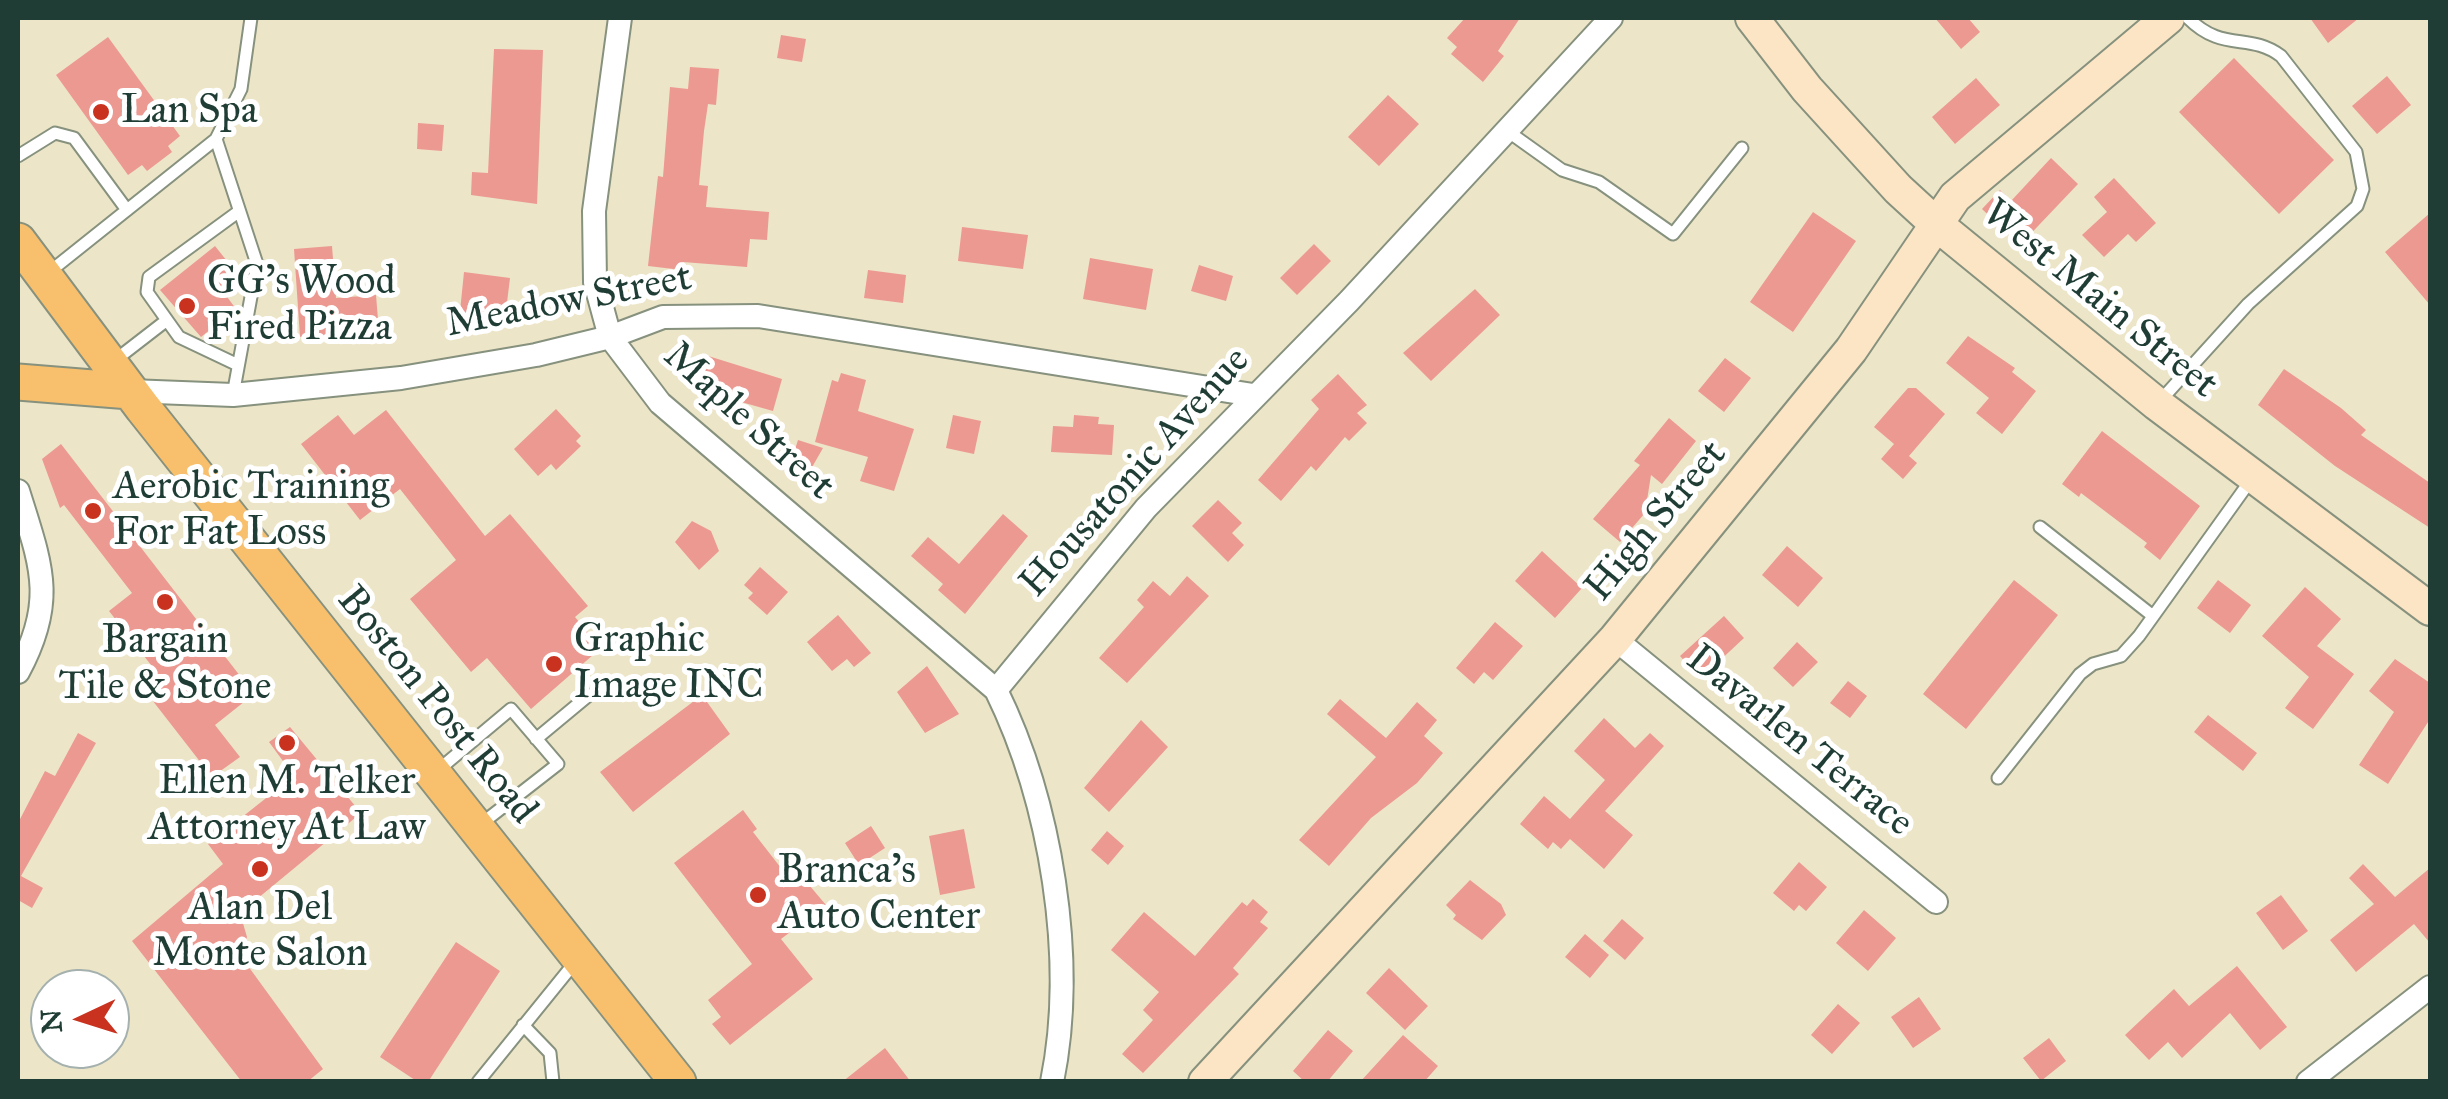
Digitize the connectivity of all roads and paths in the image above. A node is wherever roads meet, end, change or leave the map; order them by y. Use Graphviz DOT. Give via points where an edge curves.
graph roads {
  1 [pos="251,18"];
  2 [pos="620,18"];
  3 [pos="1611,18"];
  4 [pos="1752,18"];
  5 [pos="2168,18"];
  6 [pos="2188,18"];
  7 [pos="1506,130"];
  8 [pos="216,139"];
  9 [pos="1742,148"];
  10 [pos="18,156"];
  11 [pos="126,210"];
  12 [pos="238,212"];
  13 [pos="1935,223"];
  14 [pos="18,241"];
  15 [pos="45,276"];
  16 [pos="167,320"];
  17 [pos="610,337"];
  18 [pos="238,365"];
  19 [pos="120,377"];
  20 [pos="18,382"];
  21 [pos="233,395"];
  22 [pos="1253,395"];
  23 [pos="2157,404"];
  24 [pos="2254,477"];
  25 [pos="18,491"];
  26 [pos="2040,527"];
  27 [pos="2430,609"];
  28 [pos="2153,616"];
  29 [pos="1615,639"];
  30 [pos="18,672"];
  31 [pos="996,690"];
  32 [pos="589,695"];
  33 [pos="536,739"];
  34 [pos="436,773"];
  35 [pos="1998,778"];
  36 [pos="478,826"];
  37 [pos="1936,902"];
  38 [pos="580,956"];
  39 [pos="2430,987"];
  40 [pos="523,1024"];
  41 [pos="478,1082"];
  42 [pos="554,1082"];
  43 [pos="678,1082"];
  44 [pos="1052,1082"];
  45 [pos="1206,1082"];
  46 [pos="2308,1082"];
  1 -- 8 [label="lane" via="241,90"];
  2 -- 17 [label="street, Maple Street" via="594,211 595,282"];
  3 -- 7 [label="street, Housatonic Avenue"];
  4 -- 13 [label="main road, West Main Street" via="1808,89"];
  5 -- 13 [label="main road, High Street" via="1955,197"];
  6 -- 23 [label="lane" via="2220,41 2270,47 2281,56 2356,152 2362,189 2348,217 2248,304"];
  7 -- 9 [label="lane" via="1546,162 1599,182 1673,234"];
  7 -- 22 [label="street, Housatonic Avenue" via="1350,301"];
  8 -- 11 [label="lane"];
  8 -- 12 [label="lane"];
  10 -- 11 [label="lane" via="55,133 74,138"];
  11 -- 15 [label="lane"];
  12 -- 16 [label="lane" via="149,277 148,292"];
  12 -- 18 [label="lane" via="257,264"];
  13 -- 23 [label="main road, West Main Street"];
  13 -- 29 [label="main road, High Street" via="1851,350"];
  14 -- 15 [label="main road, Boston Post Road"];
  15 -- 19 [label="main road, Boston Post Road"];
  16 -- 18 [label="lane" via="179,337"];
  16 -- 19 [label="lane"];
  17 -- 21 [label="street, Meadow Street" via="401,378"];
  17 -- 22 [label="street, Meadow Street" via="664,318 758,316"];
  17 -- 31 [label="street, Maple Street" via="660,403"];
  18 -- 21 [label="lane"];
  19 -- 20 [label="main road, Meadow Street"];
  19 -- 21 [label="street, Meadow Street"];
  19 -- 34 [label="main road, Boston Post Road"];
  22 -- 31 [label="street, Housatonic Avenue" via="1146,508"];
  23 -- 24 [label="main road, West Main Street"];
  24 -- 27 [label="main road, West Main Street"];
  24 -- 28 [label="lane"];
  25 -- 30 [label="street" via="44,591 40,622"];
  26 -- 28 [label="lane"];
  28 -- 35 [label="lane" via="2120,656 2080,674"];
  29 -- 37 [label="street, Davarlen Terrace"];
  29 -- 45 [label="main road, High Street"];
  31 -- 44 [label="street" via="1023,753 1055,892 1062,1012"];
  32 -- 33 [label="lane"];
  33 -- 34 [label="lane" via="511,709"];
  33 -- 36 [label="lane" via="558,764"];
  34 -- 36 [label="main road, Boston Post Road"];
  36 -- 38 [label="main road, Boston Post Road"];
  38 -- 40 [label="lane"];
  38 -- 43 [label="main road, Boston Post Road"];
  39 -- 46 [label="street"];
  40 -- 41 [label="lane"];
  40 -- 42 [label="lane" via="550,1052"];
}
